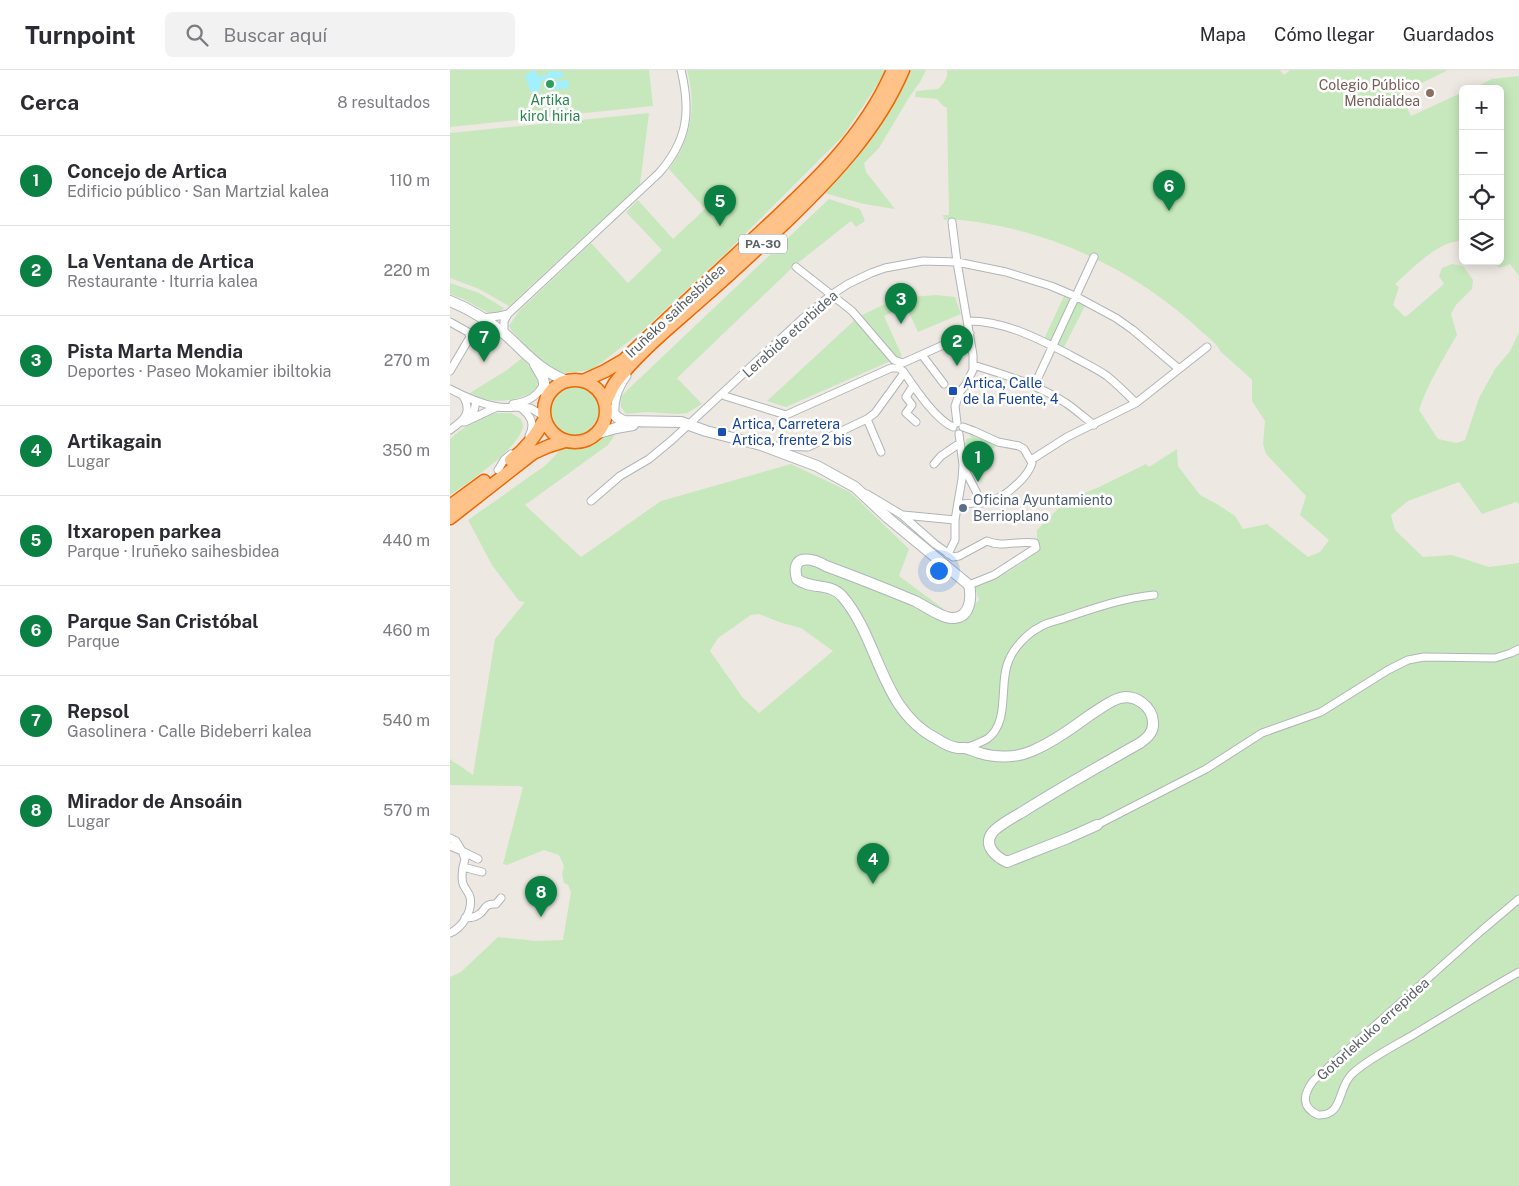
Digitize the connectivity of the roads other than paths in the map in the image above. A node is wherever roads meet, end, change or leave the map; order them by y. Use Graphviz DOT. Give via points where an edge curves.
graph roads {
  1 [pos="681,70"];
  2 [pos="893,70"];
  3 [pos="903,70"];
  4 [pos="952,222"];
  5 [pos="1094,257"];
  6 [pos="956,262"];
  7 [pos="796,267"];
  8 [pos="831,295"];
  9 [pos="1077,297"];
  10 [pos="450,301"];
  11 [pos="508,314"];
  12 [pos="482,318"];
  13 [pos="968,321"];
  14 [pos="450,322"];
  15 [pos="970,333"];
  16 [pos="504,334"];
  17 [pos="1053,346"];
  18 [pos="1207,347"];
  19 [pos="922,355"];
  20 [pos="535,363"];
  21 [pos="974,365"];
  22 [pos="1179,369"];
  23 [pos="450,371"];
  24 [pos="904,373"];
  25 [pos="567,381"];
  26 [pos="582,381"];
  27 [pos="544,383"];
  28 [pos="944,384"];
  29 [pos="913,386"];
  30 [pos="1036,387"];
  31 [pos="450,389"];
  32 [pos="723,394"];
  33 [pos="463,395"];
  34 [pos="547,397"];
  35 [pos="476,401"];
  36 [pos="1136,403"];
  37 [pos="485,404"];
  38 [pos="498,407"];
  39 [pos="520,407"];
  40 [pos="609,408"];
  41 [pos="544,418"];
  42 [pos="470,419"];
  43 [pos="867,419"];
  44 [pos="654,421"];
  45 [pos="461,422"];
  46 [pos="916,422"];
  47 [pos="1094,424"];
  48 [pos="688,425"];
  49 [pos="958,428"];
  50 [pos="450,430"];
  51 [pos="595,434"];
  52 [pos="565,441"];
  53 [pos="960,443"];
  54 [pos="761,445"];
  55 [pos="881,452"];
  56 [pos="1031,460"];
  57 [pos="934,464"];
  58 [pos="963,465"];
  59 [pos="498,470"];
  60 [pos="860,491"];
  61 [pos="591,501"];
  62 [pos="982,503"];
  63 [pos="958,504"];
  64 [pos="450,506"];
  65 [pos="902,515"];
  66 [pos="450,518"];
  67 [pos="955,520"];
  68 [pos="948,554"];
  69 [pos="969,585"];
  70 [pos="1154,595"];
  71 [pos="1519,649"];
  72 [pos="965,748"];
  73 [pos="1097,825"];
  74 [pos="450,838"];
  75 [pos="450,846"];
  76 [pos="462,852"];
  77 [pos="478,859"];
  78 [pos="463,867"];
  79 [pos="482,872"];
  80 [pos="501,898"];
  81 [pos="1519,899"];
  82 [pos="466,918"];
  83 [pos="450,933"];
  84 [pos="1519,972"];
  1 -- 11 [label="street" via="686,89 686,116 671,159"];
  2 -- 26 [label="highway, Iruñeko saihesbidea / PA-30" via="871,112 812,184 624,360"];
  3 -- 40 [label="highway, Iruñeko saihesbidea / PA-30" via="879,117 854,151 742,265 637,360 614,385"];
  4 -- 6 [label="street"];
  5 -- 9 [label="street"];
  6 -- 8 [label="street, Lerabide etorbidea" via="923,261 885,268 855,280"];
  6 -- 9 [label="street, Lerabide etorbidea" via="1006,272"];
  6 -- 13 [label="street"];
  7 -- 8 [label="street"];
  8 -- 19 [label="street" via="852,311 894,360 903,363"];
  8 -- 32 [label="street, Lerabide etorbidea"];
  9 -- 17 [label="street"];
  9 -- 22 [label="street, Lerabide etorbidea" via="1133,330"];
  10 -- 12 [label="street"];
  11 -- 12 [label="street"];
  11 -- 16 [label="street" via="504,321"];
  12 -- 16 [label="street"];
  13 -- 15 [label="street"];
  13 -- 17 [label="street" via="1000,324"];
  14 -- 23 [label="street" via="468,332 470,337"];
  15 -- 19 [label="street"];
  15 -- 21 [label="street"];
  16 -- 20 [label="street"];
  17 -- 30 [label="street"];
  17 -- 36 [label="street" via="1107,377"];
  18 -- 22 [label="street"];
  19 -- 28 [label="street"];
  20 -- 25 [label="street"];
  20 -- 27 [label="street"];
  21 -- 30 [label="street"];
  21 -- 49 [label="street" via="955,406"];
  22 -- 36 [label="street"];
  24 -- 29 [label="street"];
  24 -- 32 [label="street" via="898,368 891,368 786,414"];
  24 -- 43 [label="street"];
  25 -- 26 [label="highway, PA-30"];
  25 -- 34 [label="highway" via="559,384"];
  26 -- 40 [label="highway" via="600,393"];
  27 -- 34 [label="street"];
  27 -- 37 [label="street" via="532,399 502,405"];
  29 -- 46 [label="street" via="906,397 912,405 906,413"];
  29 -- 49 [label="street" via="926,404 948,424"];
  30 -- 47 [label="street" via="1066,403"];
  31 -- 33 [label="street"];
  32 -- 48 [label="street, Lerabide etorbidea"];
  33 -- 35 [label="street"];
  33 -- 45 [label="street" via="468,405"];
  34 -- 41 [label="highway"];
  35 -- 37 [label="street"];
  35 -- 42 [label="street"];
  36 -- 47 [label="street"];
  37 -- 38 [label="street"];
  38 -- 39 [label="street"];
  38 -- 42 [label="street"];
  39 -- 41 [label="street" via="531,408"];
  39 -- 59 [label="street" via="530,416 532,428 527,439"];
  40 -- 44 [label="street" via="624,420"];
  40 -- 51 [label="highway, PA-30"];
  41 -- 52 [label="highway" via="549,430"];
  41 -- 59 [label="highway" via="531,442"];
  42 -- 45 [label="street"];
  43 -- 54 [label="street" via="808,447"];
  43 -- 55 [label="street"];
  44 -- 48 [label="street"];
  44 -- 51 [label="street"];
  45 -- 50 [label="street"];
  47 -- 56 [label="street"];
  48 -- 54 [label="street"];
  48 -- 61 [label="street, Lerabide etorbidea" via="649,459 620,476"];
  49 -- 53 [label="street"];
  49 -- 56 [label="street" via="1024,448"];
  51 -- 52 [label="highway" via="589,439"];
  52 -- 66 [label="highway" via="534,453"];
  53 -- 57 [label="street"];
  53 -- 58 [label="street"];
  54 -- 60 [label="street" via="817,466"];
  56 -- 62 [label="street" via="1030,471 1006,495"];
  58 -- 62 [label="street"];
  58 -- 63 [label="street"];
  59 -- 64 [label="highway"];
  60 -- 65 [label="street"];
  60 -- 69 [label="street"];
  62 -- 63 [label="street"];
  63 -- 67 [label="street"];
  65 -- 67 [label="street"];
  65 -- 68 [label="street"];
  67 -- 68 [label="street" via="954,540"];
  68 -- 69 [label="street" via="953,558 987,541 993,544 1036,543 1036,548 994,575"];
  69 -- 72 [label="street" via="971,601 967,610 954,618 945,617 817,561 803,560 796,568 797,579 804,584 834,589 846,601 864,629 885,681 901,710 934,738"];
  70 -- 72 [label="street" via="1103,605 1040,626 1023,640 1006,666 1001,714 993,732"];
  71 -- 73 [label="street" via="1495,658 1424,657 1408,660 1321,712 1262,733 1206,770"];
  72 -- 73 [label="street" via="1007,756 1032,751 1106,704 1121,698 1134,698 1143,703 1153,722 1148,737 1017,815 992,833 989,843 998,858 1008,862"];
  74 -- 76 [label="street" via="456,841"];
  75 -- 76 [label="street"];
  76 -- 77 [label="street"];
  76 -- 78 [label="street" via="465,859"];
  78 -- 79 [label="street"];
  78 -- 82 [label="street" via="463,885 470,897"];
  80 -- 82 [label="street" via="480,915"];
  81 -- 84 [label="street, Gotorlekuko errepidea" via="1313,1082 1306,1095 1308,1108 1318,1115 1329,1114 1340,1102 1342,1090 1351,1075"];
  82 -- 83 [label="street"];
}
